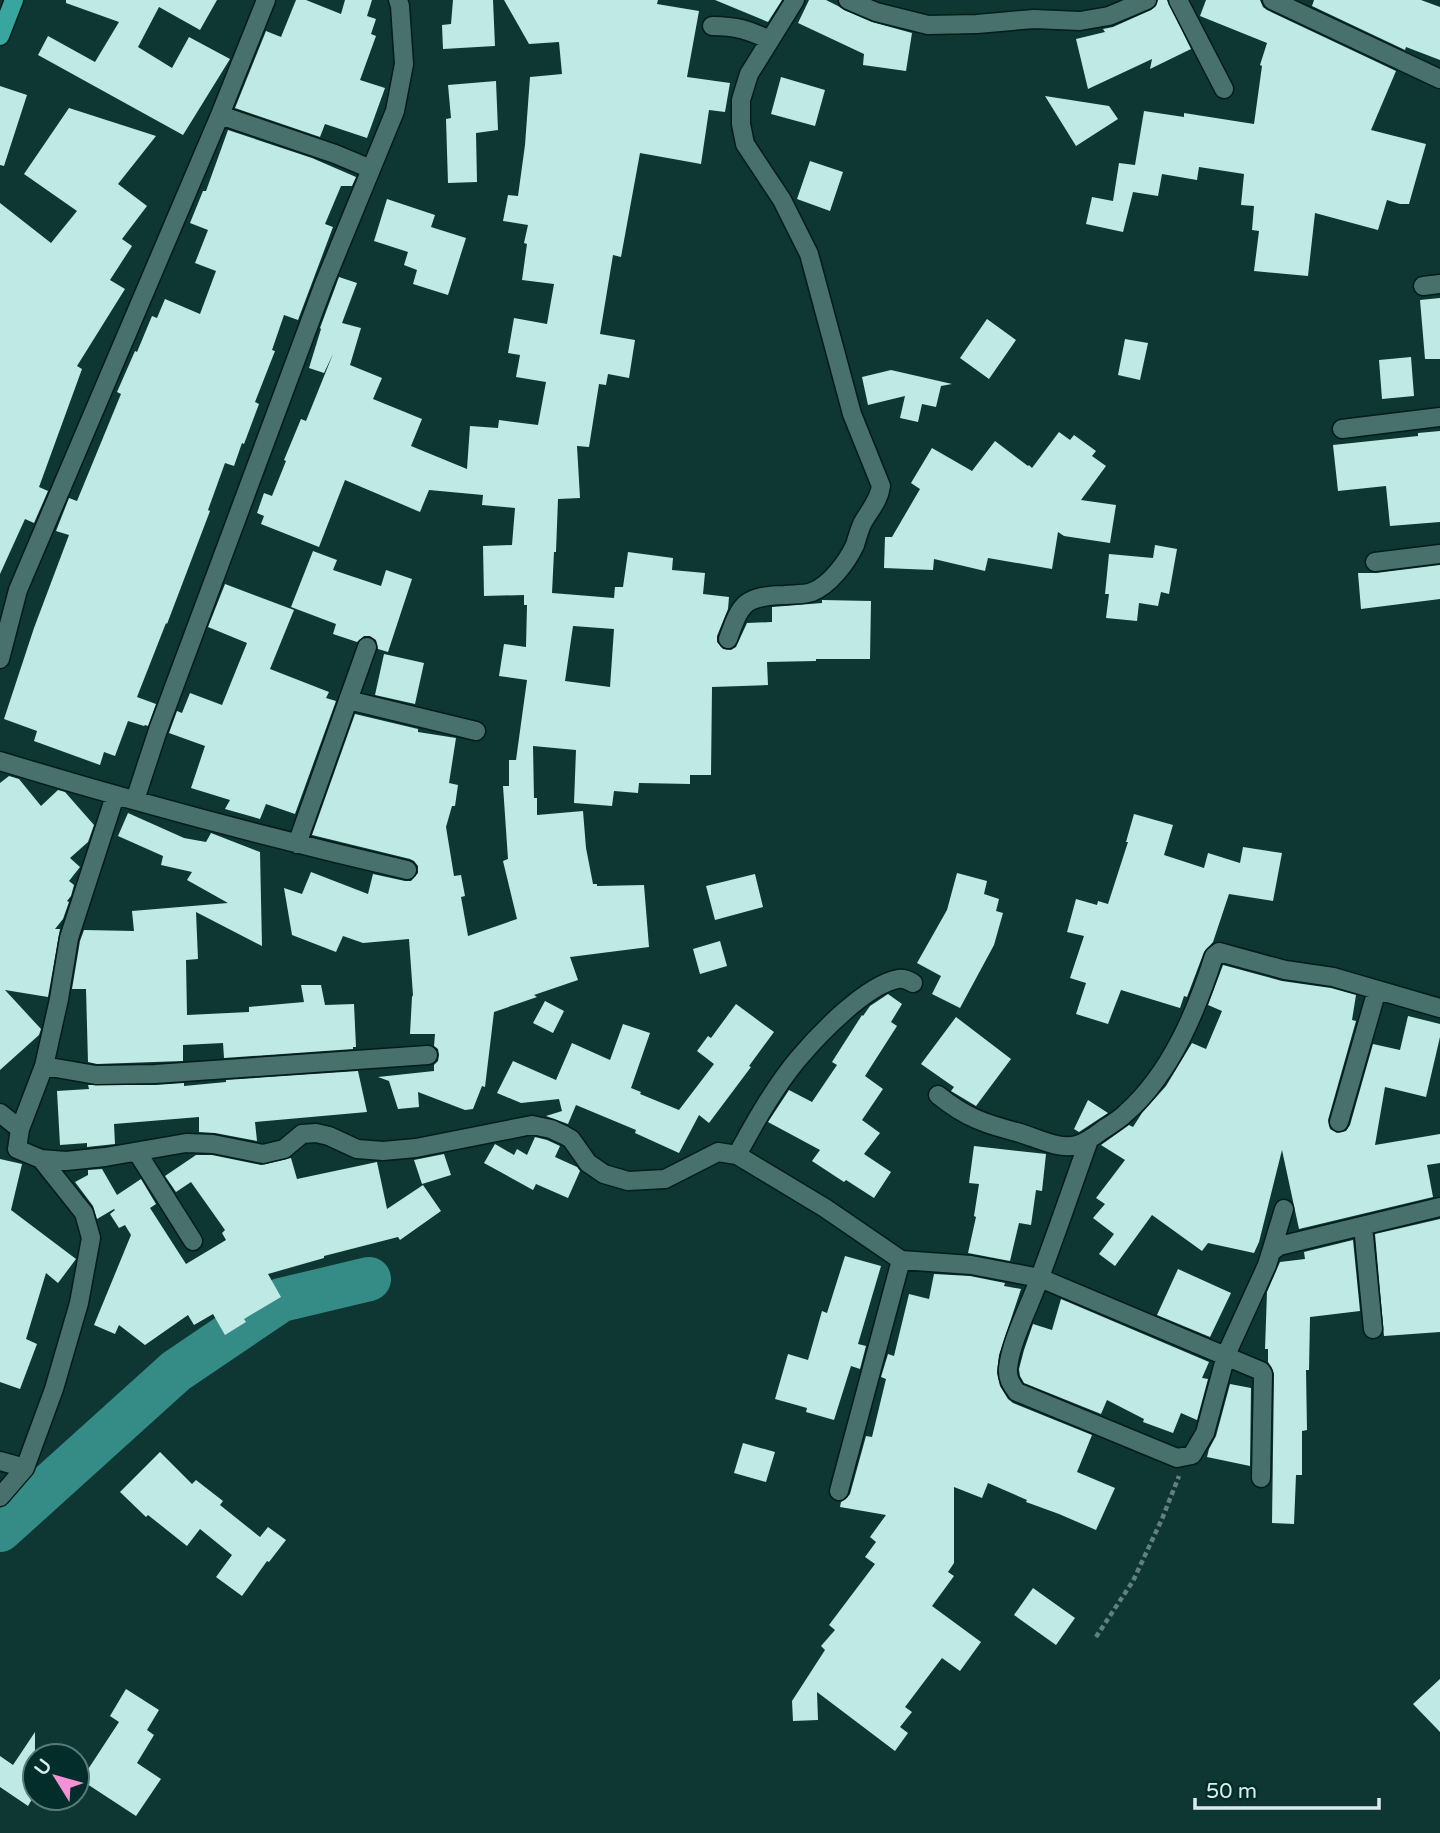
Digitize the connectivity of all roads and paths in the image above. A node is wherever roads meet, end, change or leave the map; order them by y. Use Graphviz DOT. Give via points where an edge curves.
graph roads {
  1 [pos="14,0"];
  2 [pos="266,0"];
  3 [pos="398,0"];
  4 [pos="795,0"];
  5 [pos="848,0"];
  6 [pos="1147,0"];
  7 [pos="1178,0"];
  8 [pos="1272,0"];
  9 [pos="712,26"];
  10 [pos="0,36"];
  11 [pos="770,40"];
  12 [pos="1440,79"];
  13 [pos="1224,89"];
  14 [pos="220,115"];
  15 [pos="371,169"];
  16 [pos="1440,417"];
  17 [pos="1342,429"];
  18 [pos="1440,554"];
  19 [pos="1375,562"];
  20 [pos="728,639"];
  21 [pos="367,647"];
  22 [pos="0,659"];
  23 [pos="348,700"];
  24 [pos="476,731"];
  25 [pos="0,761"];
  26 [pos="115,796"];
  27 [pos="135,800"];
  28 [pos="297,844"];
  29 [pos="407,870"];
  30 [pos="913,983"];
  31 [pos="1377,990"];
  32 [pos="1440,1008"];
  33 [pos="428,1055"];
  34 [pos="44,1066"];
  35 [pos="939,1094"];
  36 [pos="0,1113"];
  37 [pos="1339,1122"];
  38 [pos="20,1129"];
  39 [pos="1089,1140"];
  40 [pos="137,1152"];
  41 [pos="737,1155"];
  42 [pos="41,1159"];
  43 [pos="1440,1206"];
  44 [pos="1284,1209"];
  45 [pos="1363,1226"];
  46 [pos="193,1241"];
  47 [pos="1271,1252"];
  48 [pos="901,1261"];
  49 [pos="1040,1278"];
  50 [pos="1373,1329"];
  51 [pos="1226,1355"];
  52 [pos="1188,1456"];
  53 [pos="0,1461"];
  54 [pos="25,1468"];
  55 [pos="1261,1478"];
  56 [pos="839,1491"];
  57 [pos="0,1497"];
  58 [pos="1096,1637"];
  1 -- 10 [label="main road"];
  2 -- 14 [label="street"];
  3 -- 15 [label="street" via="404,64 395,111"];
  4 -- 11 [label="street"];
  5 -- 6 [label="street" via="928,25 1080,21 1110,16"];
  7 -- 13 [label="street"];
  8 -- 12 [label="street"];
  9 -- 11 [label="street" via="743,28"];
  11 -- 20 [label="street" via="749,74 741,100 745,144 782,200 809,254 852,414 881,486 855,544 829,580 811,592 756,597 738,611"];
  14 -- 15 [label="street"];
  14 -- 22 [label="street" via="18,590"];
  15 -- 27 [label="street" via="324,284"];
  16 -- 17 [label="street"];
  18 -- 19 [label="street"];
  21 -- 23 [label="street"];
  23 -- 24 [label="street"];
  23 -- 28 [label="street"];
  25 -- 26 [label="street"];
  26 -- 27 [label="street"];
  26 -- 34 [label="street" via="69,938"];
  27 -- 28 [label="street"];
  28 -- 29 [label="street"];
  30 -- 41 [label="street" via="900,978 876,988 835,1021 797,1060"];
  31 -- 32 [label="street"];
  31 -- 37 [label="street"];
  31 -- 39 [label="street" via="1217,953 1196,1008 1166,1065 1125,1115"];
  33 -- 34 [label="street" via="155,1074 96,1074"];
  34 -- 38 [label="street"];
  35 -- 39 [label="street" via="975,1120 1001,1128 1060,1146"];
  36 -- 38 [label="street"];
  38 -- 42 [label="street" via="17,1149"];
  39 -- 49 [label="street"];
  40 -- 41 [label="street" via="186,1143 263,1154 284,1149 302,1134 316,1133 357,1149 394,1150 532,1125 565,1135 588,1163 628,1181 665,1179 718,1152"];
  40 -- 42 [label="street" via="66,1161"];
  40 -- 46 [label="street"];
  41 -- 48 [label="street"];
  42 -- 54 [label="street" via="84,1213 90,1238 79,1303"];
  43 -- 45 [label="street"];
  44 -- 47 [label="street"];
  45 -- 47 [label="street" via="1279,1246"];
  45 -- 50 [label="street"];
  47 -- 51 [label="street"];
  48 -- 49 [label="street" via="971,1265"];
  48 -- 56 [label="street"];
  49 -- 51 [label="street"];
  49 -- 52 [label="street" via="1007,1370 1017,1392 1177,1458"];
  51 -- 52 [label="street" via="1205,1433"];
  51 -- 55 [label="street" via="1263,1374"];
  52 -- 58 [label="path" via="1133,1581"];
  53 -- 54 [label="street"];
  54 -- 57 [label="street"];
}
